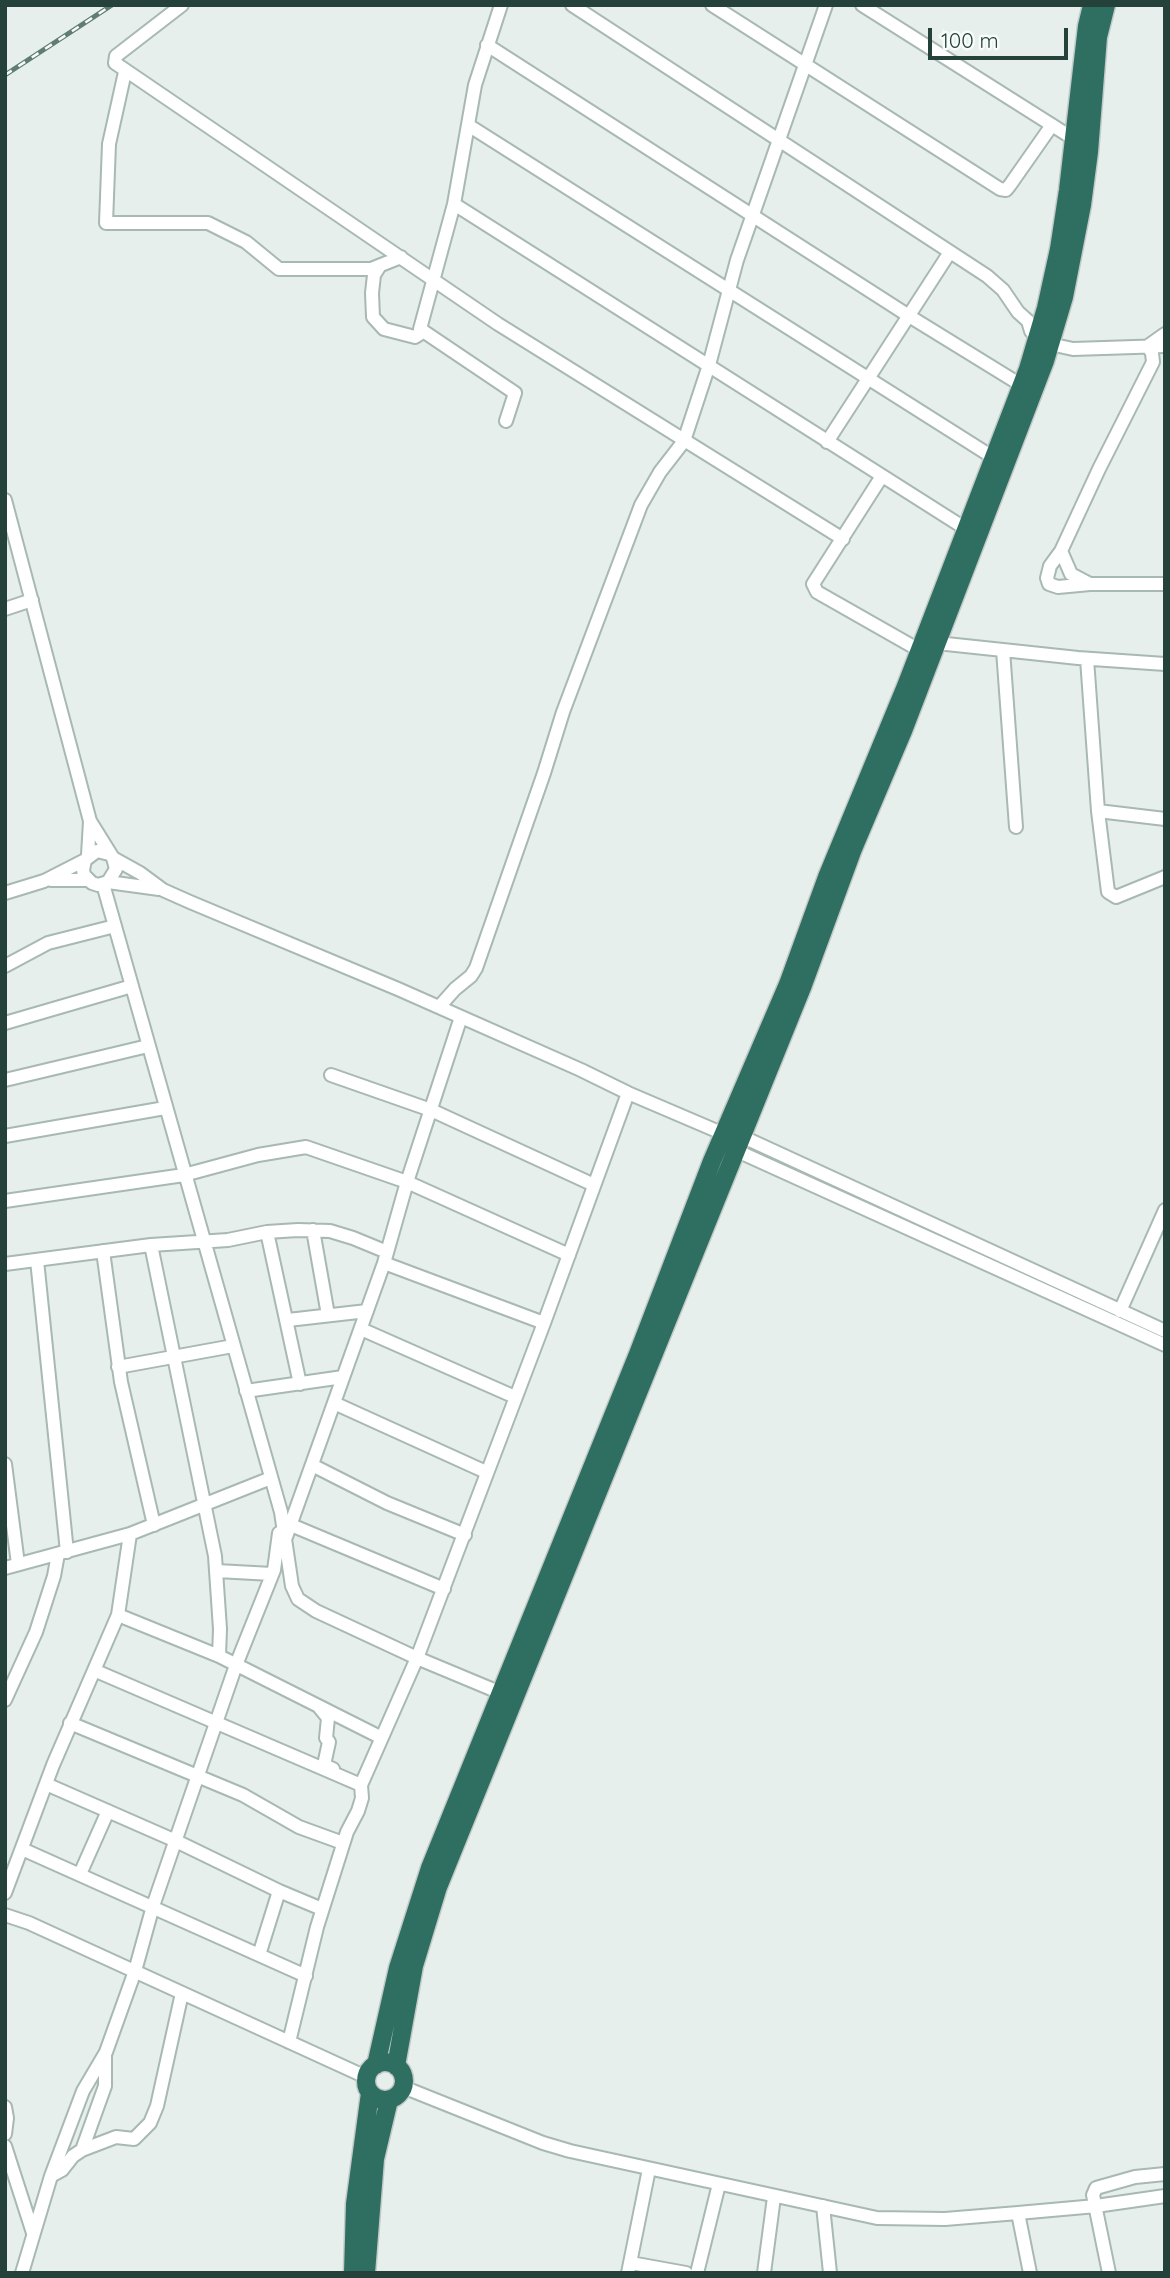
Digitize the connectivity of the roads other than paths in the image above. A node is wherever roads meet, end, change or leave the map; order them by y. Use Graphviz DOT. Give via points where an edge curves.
graph roads {
  1 [pos="181,5"];
  2 [pos="501,5"];
  3 [pos="572,5"];
  4 [pos="712,5"];
  5 [pos="826,5"];
  6 [pos="862,5"];
  7 [pos="1093,5"];
  8 [pos="1106,5"];
  9 [pos="487,45"];
  10 [pos="806,65"];
  11 [pos="125,72"];
  12 [pos="468,125"];
  13 [pos="1052,125"];
  14 [pos="1074,139"];
  15 [pos="779,141"];
  16 [pos="454,204"];
  17 [pos="753,215"];
  18 [pos="950,252"];
  19 [pos="401,257"];
  20 [pos="379,267"];
  21 [pos="435,279"];
  22 [pos="728,290"];
  23 [pos="909,316"];
  24 [pos="423,332"];
  25 [pos="1165,334"];
  26 [pos="1044,341"];
  27 [pos="1147,346"];
  28 [pos="1165,346"];
  29 [pos="709,365"];
  30 [pos="868,378"];
  31 [pos="1021,384"];
  32 [pos="506,421"];
  33 [pos="684,441"];
  34 [pos="827,442"];
  35 [pos="994,458"];
  36 [pos="882,476"];
  37 [pos="5,500"];
  38 [pos="966,529"];
  39 [pos="843,539"];
  40 [pos="1061,551"];
  41 [pos="1090,584"];
  42 [pos="1165,584"];
  43 [pos="32,600"];
  44 [pos="5,609"];
  45 [pos="937,643"];
  46 [pos="919,650"];
  47 [pos="1003,650"];
  48 [pos="1087,659"];
  49 [pos="1165,664"];
  50 [pos="897,729"];
  51 [pos="1098,811"];
  52 [pos="1165,819"];
  53 [pos="90,821"];
  54 [pos="1016,827"];
  55 [pos="111,856"];
  56 [pos="86,858"];
  57 [pos="1165,877"];
  58 [pos="88,880"];
  59 [pos="44,881"];
  60 [pos="106,883"];
  61 [pos="163,890"];
  62 [pos="5,893"];
  63 [pos="115,926"];
  64 [pos="5,967"];
  65 [pos="132,986"];
  66 [pos="439,1007"];
  67 [pos="461,1017"];
  68 [pos="5,1023"];
  69 [pos="148,1046"];
  70 [pos="331,1075"];
  71 [pos="5,1080"];
  72 [pos="628,1093"];
  73 [pos="165,1108"];
  74 [pos="431,1110"];
  75 [pos="5,1136"];
  76 [pos="733,1140"];
  77 [pos="184,1175"];
  78 [pos="407,1182"];
  79 [pos="594,1185"];
  80 [pos="5,1201"];
  81 [pos="1165,1210"];
  82 [pos="313,1230"];
  83 [pos="267,1232"];
  84 [pos="204,1241"];
  85 [pos="151,1245"];
  86 [pos="103,1251"];
  87 [pos="569,1255"];
  88 [pos="385,1258"];
  89 [pos="37,1260"];
  90 [pos="5,1264"];
  91 [pos="367,1311"];
  92 [pos="1120,1311"];
  93 [pos="328,1315"];
  94 [pos="288,1320"];
  95 [pos="544,1323"];
  96 [pos="360,1329"];
  97 [pos="1165,1331"];
  98 [pos="1165,1345"];
  99 [pos="233,1346"];
  100 [pos="174,1357"];
  101 [pos="118,1367"];
  102 [pos="343,1377"];
  103 [pos="300,1384"];
  104 [pos="246,1391"];
  105 [pos="515,1397"];
  106 [pos="334,1403"];
  107 [pos="5,1464"];
  108 [pos="312,1465"];
  109 [pos="486,1472"];
  110 [pos="271,1478"];
  111 [pos="204,1505"];
  112 [pos="281,1512"];
  113 [pos="154,1525"];
  114 [pos="291,1525"];
  115 [pos="130,1534"];
  116 [pos="465,1535"];
  117 [pos="285,1540"];
  118 [pos="62,1553"];
  119 [pos="12,1566"];
  120 [pos="217,1571"];
  121 [pos="272,1574"];
  122 [pos="444,1588"];
  123 [pos="118,1615"];
  124 [pos="219,1656"];
  125 [pos="417,1658"];
  126 [pos="236,1665"];
  127 [pos="96,1671"];
  128 [pos="501,1693"];
  129 [pos="5,1700"];
  130 [pos="318,1705"];
  131 [pos="216,1721"];
  132 [pos="70,1723"];
  133 [pos="380,1737"];
  134 [pos="198,1775"];
  135 [pos="46,1784"];
  136 [pos="361,1785"];
  137 [pos="108,1811"];
  138 [pos="176,1841"];
  139 [pos="343,1843"];
  140 [pos="22,1849"];
  141 [pos="80,1874"];
  142 [pos="279,1891"];
  143 [pos="5,1893"];
  144 [pos="153,1906"];
  145 [pos="322,1909"];
  146 [pos="5,1914"];
  147 [pos="259,1955"];
  148 [pos="135,1971"];
  149 [pos="306,1976"];
  150 [pos="182,1993"];
  151 [pos="289,2042"];
  152 [pos="105,2053"];
  153 [pos="396,2066"];
  154 [pos="371,2078"];
  155 [pos="396,2093"];
  156 [pos="5,2107"];
  157 [pos="5,2134"];
  158 [pos="5,2146"];
  159 [pos="82,2150"];
  160 [pos="649,2169"];
  161 [pos="1165,2175"];
  162 [pos="51,2176"];
  163 [pos="719,2184"];
  164 [pos="1165,2196"];
  165 [pos="774,2197"];
  166 [pos="823,2206"];
  167 [pos="1096,2206"];
  168 [pos="1018,2213"];
  169 [pos="33,2233"];
  170 [pos="629,2268"];
  171 [pos="22,2273"];
  172 [pos="352,2273"];
  173 [pos="366,2273"];
  174 [pos="686,2273"];
  175 [pos="698,2273"];
  176 [pos="764,2273"];
  177 [pos="830,2273"];
  178 [pos="1030,2273"];
  179 [pos="1109,2273"];
  1 -- 11 [label="street" via="116,56 115,63"];
  2 -- 9 [label="street"];
  3 -- 15 [label="street"];
  4 -- 10 [label="street"];
  5 -- 10 [label="street"];
  6 -- 13 [label="street"];
  7 -- 14 [label="highway"];
  8 -- 26 [label="highway" via="1098,37 1082,205 1064,297"];
  9 -- 12 [label="street"];
  9 -- 17 [label="street"];
  10 -- 13 [label="street" via="1000,189 1006,190"];
  10 -- 15 [label="street"];
  11 -- 19 [label="street"];
  11 -- 20 [label="street" via="108,144 106,223 208,223 246,242 279,269"];
  12 -- 16 [label="street"];
  12 -- 22 [label="street"];
  13 -- 14 [label="street"];
  14 -- 26 [label="highway"];
  15 -- 17 [label="street"];
  15 -- 18 [label="street"];
  16 -- 21 [label="street"];
  16 -- 29 [label="street"];
  17 -- 22 [label="street"];
  17 -- 23 [label="street"];
  18 -- 23 [label="street"];
  18 -- 26 [label="street" via="1003,290 1031,331"];
  19 -- 20 [label="street"];
  19 -- 21 [label="street"];
  20 -- 24 [label="street" via="370,308 373,317 384,330 415,337"];
  21 -- 24 [label="street" via="420,323"];
  21 -- 33 [label="street"];
  22 -- 29 [label="street"];
  22 -- 30 [label="street"];
  23 -- 30 [label="street"];
  23 -- 31 [label="street"];
  24 -- 32 [label="street" via="515,393"];
  25 -- 27 [label="street"];
  26 -- 27 [label="street" via="1073,349"];
  26 -- 31 [label="highway"];
  26 -- 45 [label="highway"];
  27 -- 28 [label="street"];
  27 -- 40 [label="street" via="1153,362"];
  29 -- 33 [label="street"];
  29 -- 34 [label="street"];
  30 -- 34 [label="street"];
  30 -- 35 [label="street"];
  31 -- 35 [label="highway"];
  33 -- 39 [label="street"];
  33 -- 66 [label="street" via="641,505 563,712 476,968"];
  34 -- 36 [label="street"];
  35 -- 38 [label="highway"];
  36 -- 38 [label="street"];
  36 -- 39 [label="street"];
  37 -- 43 [label="street"];
  38 -- 46 [label="highway"];
  39 -- 46 [label="street" via="813,584 817,592"];
  40 -- 41 [label="street" via="1071,574"];
  40 -- 41 [label="street" via="1050,566 1049,584"];
  41 -- 42 [label="street"];
  43 -- 44 [label="street"];
  43 -- 53 [label="street"];
  45 -- 47 [label="street"];
  45 -- 50 [label="highway"];
  46 -- 50 [label="highway"];
  47 -- 48 [label="street"];
  47 -- 54 [label="street"];
  48 -- 49 [label="street"];
  48 -- 51 [label="street"];
  50 -- 76 [label="highway" via="803,985"];
  51 -- 52 [label="street"];
  51 -- 57 [label="street" via="1108,892 1116,897"];
  53 -- 55 [label="street"];
  53 -- 56 [label="street"];
  55 -- 56 [label="street" via="97,851"];
  55 -- 60 [label="street" via="116,869"];
  55 -- 61 [label="street"];
  56 -- 58 [label="street" via="83,870"];
  56 -- 59 [label="street"];
  58 -- 59 [label="street"];
  58 -- 60 [label="street"];
  59 -- 62 [label="street"];
  60 -- 61 [label="street"];
  60 -- 63 [label="street"];
  61 -- 66 [label="street"];
  63 -- 64 [label="street" via="48,943"];
  63 -- 65 [label="street"];
  65 -- 68 [label="street"];
  65 -- 69 [label="street"];
  66 -- 67 [label="street"];
  67 -- 72 [label="street"];
  67 -- 74 [label="street"];
  69 -- 71 [label="street"];
  69 -- 73 [label="street"];
  70 -- 74 [label="street"];
  72 -- 76 [label="street"];
  72 -- 79 [label="street"];
  73 -- 75 [label="street"];
  73 -- 77 [label="street"];
  74 -- 78 [label="street"];
  74 -- 79 [label="street"];
  76 -- 92 [label="street"];
  76 -- 98 [label="street"];
  76 -- 128 [label="highway" via="638,1354"];
  76 -- 153 [label="highway" via="438,1887 414,1966"];
  77 -- 78 [label="street" via="258,1154 306,1147"];
  77 -- 80 [label="street"];
  77 -- 84 [label="street"];
  78 -- 87 [label="street"];
  78 -- 88 [label="street"];
  79 -- 87 [label="street"];
  81 -- 92 [label="street"];
  82 -- 83 [label="street"];
  82 -- 88 [label="street" via="353,1238"];
  82 -- 93 [label="street"];
  83 -- 84 [label="street"];
  83 -- 94 [label="street"];
  84 -- 85 [label="street"];
  84 -- 99 [label="street"];
  85 -- 86 [label="street"];
  85 -- 100 [label="street"];
  86 -- 89 [label="street"];
  86 -- 101 [label="street"];
  87 -- 95 [label="street"];
  88 -- 91 [label="street"];
  88 -- 95 [label="street"];
  89 -- 90 [label="street"];
  89 -- 118 [label="street"];
  91 -- 93 [label="street"];
  91 -- 96 [label="street"];
  92 -- 97 [label="street"];
  93 -- 94 [label="street"];
  94 -- 103 [label="street"];
  95 -- 105 [label="street"];
  96 -- 102 [label="street"];
  96 -- 105 [label="street"];
  99 -- 100 [label="street"];
  99 -- 104 [label="street"];
  100 -- 101 [label="street"];
  100 -- 111 [label="street"];
  101 -- 113 [label="street"];
  102 -- 103 [label="street"];
  102 -- 106 [label="street"];
  103 -- 104 [label="street"];
  104 -- 110 [label="street"];
  105 -- 109 [label="street"];
  106 -- 108 [label="street"];
  106 -- 109 [label="street"];
  107 -- 119 [label="street"];
  108 -- 114 [label="street"];
  108 -- 116 [label="street"];
  109 -- 116 [label="street"];
  110 -- 111 [label="street"];
  110 -- 112 [label="street"];
  111 -- 113 [label="street"];
  111 -- 120 [label="street"];
  112 -- 117 [label="street"];
  112 -- 121 [label="street"];
  113 -- 115 [label="street"];
  114 -- 117 [label="street"];
  114 -- 122 [label="street"];
  115 -- 118 [label="street"];
  115 -- 123 [label="street"];
  116 -- 122 [label="street"];
  117 -- 125 [label="street" via="298,1599"];
  118 -- 119 [label="street"];
  118 -- 129 [label="street" via="36,1632"];
  120 -- 121 [label="street"];
  120 -- 124 [label="street"];
  121 -- 126 [label="street"];
  122 -- 125 [label="street"];
  123 -- 124 [label="street"];
  123 -- 127 [label="street"];
  124 -- 126 [label="street"];
  125 -- 128 [label="street"];
  125 -- 133 [label="street"];
  126 -- 130 [label="street"];
  126 -- 131 [label="street"];
  127 -- 131 [label="street"];
  127 -- 132 [label="street"];
  128 -- 154 [label="highway" via="418,1902"];
  130 -- 133 [label="street"];
  130 -- 136 [label="street" via="328,1718 326,1738 330,1742 324,1765"];
  131 -- 134 [label="street"];
  131 -- 136 [label="street"];
  132 -- 134 [label="street"];
  132 -- 135 [label="street"];
  133 -- 136 [label="street"];
  134 -- 138 [label="street"];
  134 -- 139 [label="street" via="299,1827"];
  135 -- 137 [label="street"];
  135 -- 140 [label="street"];
  136 -- 139 [label="street" via="360,1805"];
  137 -- 138 [label="street"];
  137 -- 141 [label="street"];
  138 -- 142 [label="street"];
  138 -- 144 [label="street"];
  139 -- 145 [label="street"];
  140 -- 141 [label="street"];
  140 -- 143 [label="street"];
  141 -- 144 [label="street"];
  142 -- 145 [label="street"];
  142 -- 147 [label="street"];
  144 -- 147 [label="street"];
  144 -- 148 [label="street"];
  145 -- 149 [label="street"];
  146 -- 148 [label="street"];
  147 -- 149 [label="street"];
  148 -- 150 [label="street"];
  148 -- 152 [label="street"];
  149 -- 151 [label="street"];
  150 -- 151 [label="street"];
  150 -- 159 [label="street" via="150,2123 134,2139 116,2137"];
  151 -- 154 [label="street"];
  152 -- 159 [label="street" via="105,2086"];
  152 -- 162 [label="street" via="83,2091"];
  153 -- 154 [label="highway" via="386,2062"];
  153 -- 155 [label="highway" via="402,2075"];
  154 -- 155 [label="highway" via="379,2099"];
  154 -- 172 [label="highway" via="355,2204"];
  155 -- 160 [label="street" via="543,2143"];
  155 -- 173 [label="highway" via="375,2159"];
  156 -- 157 [label="street"];
  158 -- 169 [label="street"];
  159 -- 162 [label="street"];
  160 -- 163 [label="street"];
  160 -- 170 [label="street"];
  161 -- 167 [label="street" via="1135,2177 1096,2188"];
  162 -- 169 [label="street"];
  163 -- 165 [label="street"];
  163 -- 175 [label="street"];
  164 -- 167 [label="street"];
  165 -- 166 [label="street"];
  165 -- 176 [label="street"];
  166 -- 168 [label="street" via="897,2219"];
  166 -- 177 [label="street"];
  167 -- 168 [label="street"];
  167 -- 179 [label="street"];
  168 -- 178 [label="street"];
  169 -- 171 [label="street"];
  170 -- 174 [label="street"];
}
